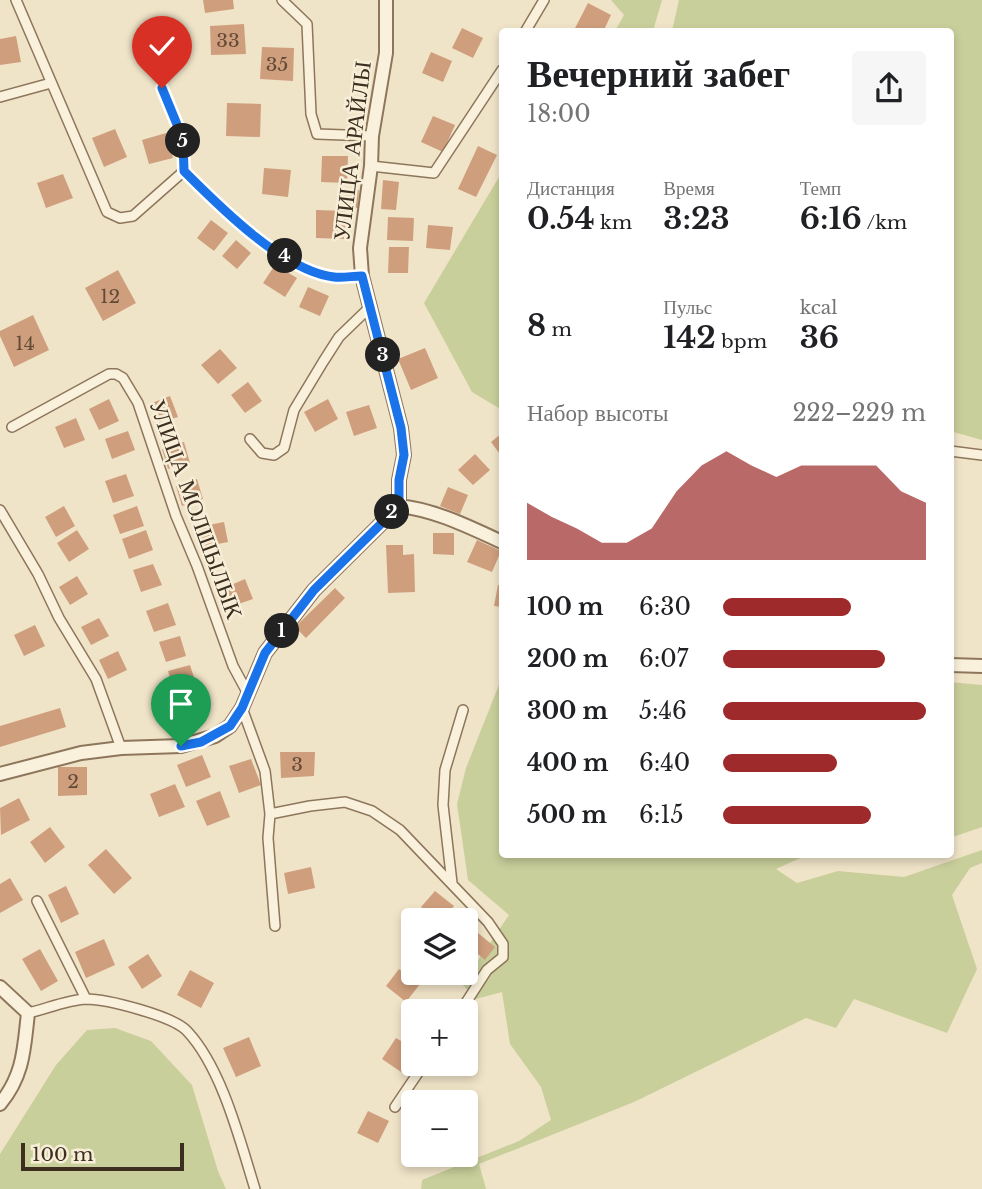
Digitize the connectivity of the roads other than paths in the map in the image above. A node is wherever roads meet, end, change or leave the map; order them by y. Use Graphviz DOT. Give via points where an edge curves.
graph roads {
  1 [pos="16,0"];
  2 [pos="282,0"];
  3 [pos="386,0"];
  4 [pos="544,0"];
  5 [pos="527,28"];
  6 [pos="499,75"];
  7 [pos="51,83"];
  8 [pos="162,88"];
  9 [pos="0,97"];
  10 [pos="372,136"];
  11 [pos="371,166"];
  12 [pos="184,171"];
  13 [pos="362,276"];
  14 [pos="370,307"];
  15 [pos="12,427"];
  16 [pos="250,439"];
  17 [pos="954,452"];
  18 [pos="982,455"];
  19 [pos="399,506"];
  20 [pos="0,510"];
  21 [pos="499,541"];
  22 [pos="954,665"];
  23 [pos="982,666"];
  24 [pos="247,692"];
  25 [pos="242,708"];
  26 [pos="463,710"];
  27 [pos="121,748"];
  28 [pos="0,774"];
  29 [pos="270,814"];
  30 [pos="452,883"];
  31 [pos="37,901"];
  32 [pos="275,926"];
  33 [pos="0,987"];
  34 [pos="86,999"];
  35 [pos="469,999"];
  36 [pos="28,1013"];
  37 [pos="416,1076"];
  38 [pos="0,1104"];
  39 [pos="395,1107"];
  40 [pos="255,1189"];
  1 -- 7 [label="street"];
  2 -- 10 [label="street" via="307,24 311,114 317,134"];
  3 -- 10 [label="street, УЛИЦА АРАЙЛЫ" via="386,53"];
  4 -- 5 [label="street"];
  6 -- 11 [label="street" via="434,173"];
  7 -- 9 [label="street"];
  7 -- 12 [label="street" via="107,212 120,218 133,216"];
  8 -- 12 [label="street" via="183,139"];
  10 -- 11 [label="street, УЛИЦА АРАЙЛЫ"];
  11 -- 13 [label="street, УЛИЦА АРАЙЛЫ" via="360,248"];
  12 -- 13 [label="street" via="229,215 280,254 333,277"];
  13 -- 14 [label="street, УЛИЦА АРАЙЛЫ"];
  14 -- 16 [label="street" via="339,337 313,377 294,410 284,447 274,456 262,453"];
  14 -- 19 [label="street, УЛИЦА АРАЙЛЫ" via="401,428 404,455"];
  15 -- 24 [label="street, УЛИЦА МОЛШЫЛЫК" via="109,374 123,379 138,403 176,516"];
  17 -- 18 [label="street"];
  19 -- 21 [label="street" via="420,508"];
  19 -- 24 [label="street" via="314,590 265,653"];
  20 -- 27 [label="street" via="96,679"];
  22 -- 23 [label="street"];
  24 -- 25 [label="street"];
  25 -- 27 [label="street" via="230,726 201,742"];
  25 -- 29 [label="street" via="265,771"];
  26 -- 30 [label="street" via="444,770"];
  27 -- 28 [label="street" via="80,752"];
  29 -- 30 [label="street" via="345,802 372,811 400,830"];
  29 -- 32 [label="street"];
  30 -- 35 [label="street" via="503,944 503,957"];
  31 -- 34 [label="street"];
  33 -- 36 [label="street"];
  34 -- 36 [label="street"];
  34 -- 40 [label="street" via="145,1010 186,1030 209,1062"];
  36 -- 38 [label="street" via="20,1070"];
  37 -- 39 [label="street"];
}
